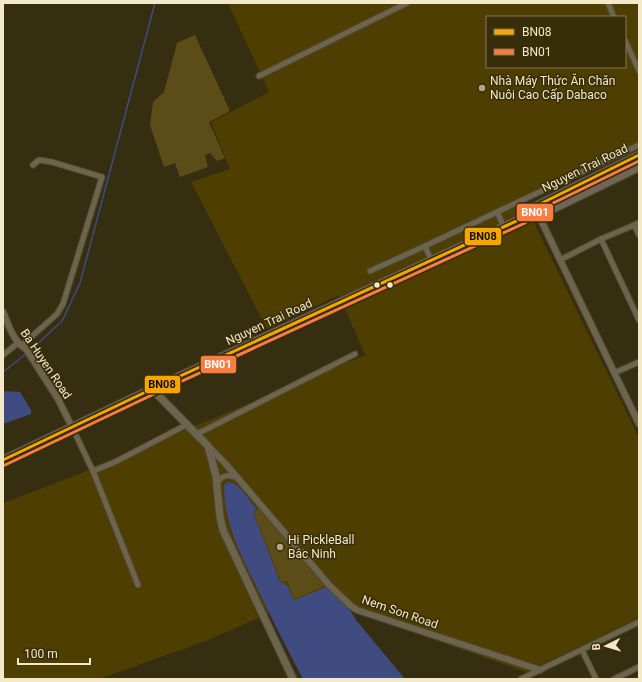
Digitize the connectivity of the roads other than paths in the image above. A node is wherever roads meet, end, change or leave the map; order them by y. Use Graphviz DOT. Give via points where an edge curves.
graph roads {
  1 [pos="407,3"];
  2 [pos="608,3"];
  3 [pos="614,16"];
  4 [pos="626,42"];
  5 [pos="639,71"];
  6 [pos="259,76"];
  7 [pos="639,145"];
  8 [pos="623,152"];
  9 [pos="639,155"];
  10 [pos="627,160"];
  11 [pos="33,165"];
  12 [pos="639,167"];
  13 [pos="564,180"];
  14 [pos="568,189"];
  15 [pos="497,212"];
  16 [pos="539,216"];
  17 [pos="523,218"];
  18 [pos="637,224"];
  19 [pos="504,227"];
  20 [pos="639,235"];
  21 [pos="601,240"];
  22 [pos="425,246"];
  23 [pos="432,260"];
  24 [pos="560,260"];
  25 [pos="370,271"];
  26 [pos="3,312"];
  27 [pos="639,320"];
  28 [pos="22,346"];
  29 [pos="355,354"];
  30 [pos="3,355"];
  31 [pos="639,362"];
  32 [pos="614,373"];
  33 [pos="152,389"];
  34 [pos="188,424"];
  35 [pos="639,424"];
  36 [pos="72,427"];
  37 [pos="197,434"];
  38 [pos="208,446"];
  39 [pos="3,460"];
  40 [pos="93,471"];
  41 [pos="235,477"];
  42 [pos="217,486"];
  43 [pos="138,585"];
  44 [pos="639,622"];
  45 [pos="582,650"];
  46 [pos="639,667"];
  47 [pos="540,670"];
  48 [pos="293,679"];
  49 [pos="521,679"];
  50 [pos="596,679"];
  51 [pos="614,679"];
  1 -- 6 [label="street"];
  2 -- 3 [label="street"];
  4 -- 5 [label="street"];
  7 -- 8 [label="street"];
  8 -- 10 [label="street"];
  8 -- 13 [label="street"];
  9 -- 10 [label="highway, Nguyen Trai Road"];
  10 -- 14 [label="highway, Nguyen Trai Road"];
  11 -- 28 [label="street" via="39,160 52,162 102,177 62,304 57,314"];
  12 -- 16 [label="highway, Nguyen Trai Road"];
  13 -- 14 [label="street"];
  13 -- 15 [label="street"];
  14 -- 17 [label="highway, Nguyen Trai Road" via="532,208"];
  15 -- 19 [label="street"];
  15 -- 22 [label="street"];
  16 -- 17 [label="highway, Nguyen Trai Road"];
  16 -- 24 [label="street"];
  17 -- 19 [label="highway, Nguyen Trai Road"];
  18 -- 20 [label="street"];
  18 -- 21 [label="street"];
  19 -- 23 [label="highway, Nguyen Trai Road"];
  21 -- 24 [label="street"];
  21 -- 27 [label="street"];
  22 -- 23 [label="street"];
  22 -- 25 [label="street"];
  23 -- 33 [label="highway, Nguyen Trai Road"];
  24 -- 32 [label="street"];
  26 -- 28 [label="street, Ba Huyen Road" via="15,338"];
  28 -- 30 [label="street"];
  28 -- 36 [label="street, Ba Huyen Road" via="58,398"];
  29 -- 37 [label="street"];
  31 -- 32 [label="street"];
  32 -- 35 [label="street"];
  33 -- 34 [label="main road, Nem Son Road"];
  33 -- 36 [label="highway, Nguyen Trai Road"];
  34 -- 37 [label="main road, Nem Son Road"];
  34 -- 40 [label="street"];
  36 -- 39 [label="highway, Nguyen Trai Road"];
  36 -- 40 [label="street"];
  37 -- 38 [label="main road, Nem Son Road"];
  38 -- 41 [label="street, Nem Son Road"];
  38 -- 42 [label="main road"];
  40 -- 43 [label="street"];
  41 -- 42 [label="street" via="222,477"];
  41 -- 47 [label="street, Nem Son Road" via="330,586 357,610"];
  42 -- 48 [label="main road" via="223,530"];
  44 -- 45 [label="street"];
  45 -- 47 [label="street"];
  45 -- 50 [label="street"];
  46 -- 51 [label="street"];
  47 -- 49 [label="street"];
}
